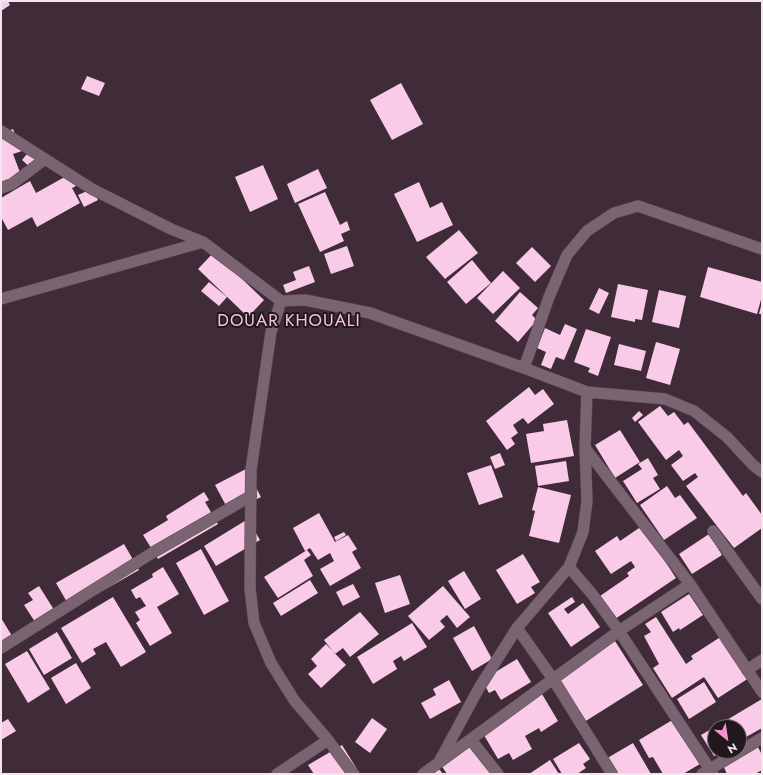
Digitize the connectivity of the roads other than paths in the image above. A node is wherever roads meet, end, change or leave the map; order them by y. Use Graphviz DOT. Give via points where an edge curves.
graph roads {
  1 [pos="1,131"];
  2 [pos="45,159"];
  3 [pos="1,188"];
  4 [pos="203,242"];
  5 [pos="762,249"];
  6 [pos="1,299"];
  7 [pos="281,302"];
  8 [pos="524,368"];
  9 [pos="587,392"];
  10 [pos="585,448"];
  11 [pos="762,472"];
  12 [pos="251,496"];
  13 [pos="713,531"];
  14 [pos="569,567"];
  15 [pos="690,584"];
  16 [pos="762,599"];
  17 [pos="517,628"];
  18 [pos="619,631"];
  19 [pos="1,648"];
  20 [pos="762,660"];
  21 [pos="747,670"];
  22 [pos="553,678"];
  23 [pos="762,692"];
  24 [pos="762,738"];
  25 [pos="328,740"];
  26 [pos="471,740"];
  27 [pos="438,764"];
  28 [pos="708,772"];
  29 [pos="277,774"];
  30 [pos="353,774"];
  31 [pos="423,774"];
  32 [pos="498,774"];
  33 [pos="612,774"];
  1 -- 2 [label="street"];
  2 -- 3 [label="street" via="12,184"];
  2 -- 4 [label="street" via="92,189 171,229"];
  4 -- 6 [label="street"];
  4 -- 7 [label="street"];
  5 -- 8 [label="street" via="638,206 614,212 587,231 567,255"];
  7 -- 8 [label="street" via="305,300 370,313"];
  7 -- 12 [label="street" via="271,332 251,470"];
  8 -- 9 [label="street"];
  9 -- 10 [label="street"];
  9 -- 11 [label="street" via="665,399 694,411 727,437"];
  10 -- 14 [label="street" via="587,500 583,532"];
  10 -- 15 [label="street"];
  12 -- 19 [label="street" via="152,553"];
  12 -- 25 [label="street" via="250,588 254,623 271,663 294,700"];
  13 -- 16 [label="street"];
  14 -- 17 [label="street"];
  14 -- 18 [label="street"];
  15 -- 18 [label="street"];
  15 -- 21 [label="street"];
  17 -- 22 [label="street"];
  17 -- 27 [label="street" via="479,688"];
  18 -- 22 [label="street"];
  18 -- 28 [label="street"];
  20 -- 21 [label="street"];
  21 -- 23 [label="street"];
  22 -- 26 [label="street"];
  22 -- 33 [label="street"];
  24 -- 28 [label="street"];
  25 -- 29 [label="street"];
  25 -- 30 [label="street"];
  26 -- 27 [label="street"];
  26 -- 32 [label="street"];
  27 -- 31 [label="street"];
}
